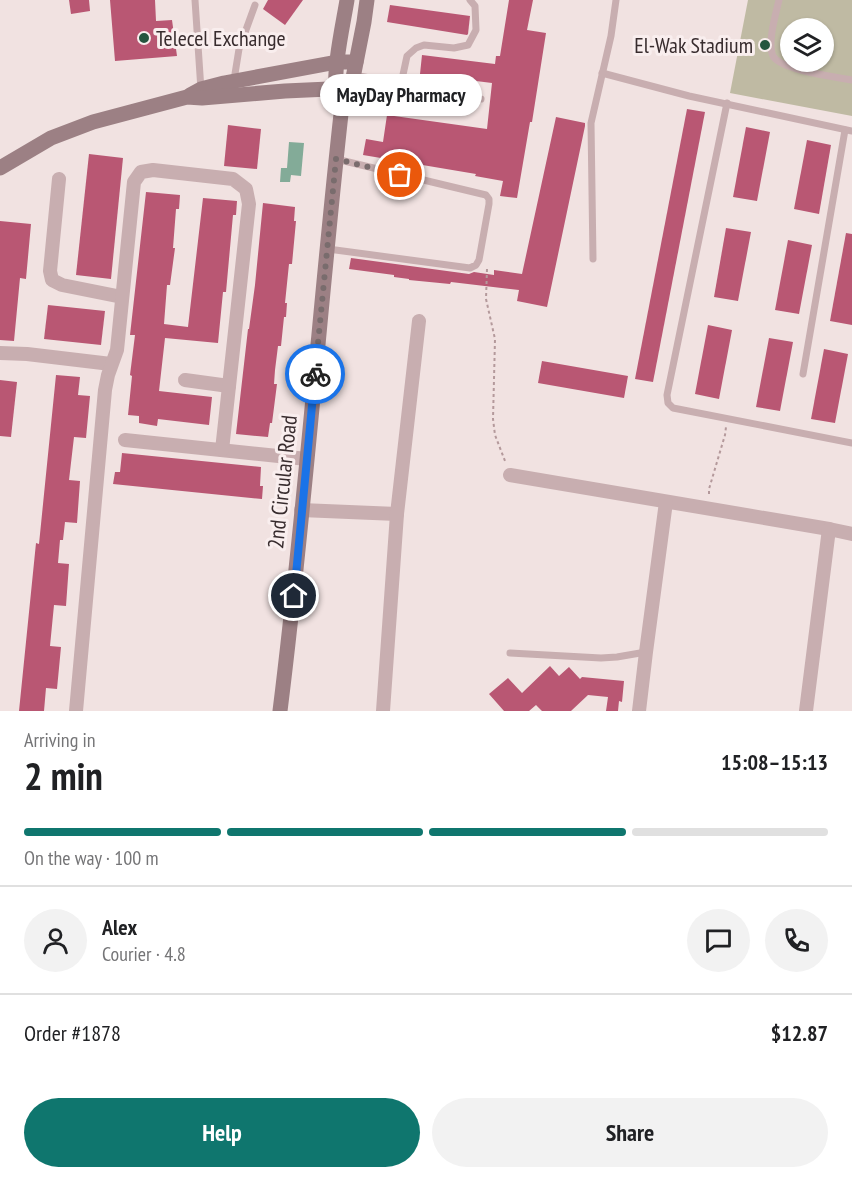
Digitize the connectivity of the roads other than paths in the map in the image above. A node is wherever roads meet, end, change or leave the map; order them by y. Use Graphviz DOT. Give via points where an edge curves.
graph roads {
  1 [pos="195,0"];
  2 [pos="347,0"];
  3 [pos="367,0"];
  4 [pos="470,0"];
  5 [pos="616,0"];
  6 [pos="779,0"];
  7 [pos="255,5"];
  8 [pos="338,62"];
  9 [pos="602,73"];
  10 [pos="354,75"];
  11 [pos="852,80"];
  12 [pos="234,81"];
  13 [pos="401,84"];
  14 [pos="335,88"];
  15 [pos="197,95"];
  16 [pos="481,99"];
  17 [pos="727,103"];
  18 [pos="341,114"];
  19 [pos="849,131"];
  20 [pos="336,159"];
  21 [pos="0,168"];
  22 [pos="59,179"];
  23 [pos="328,249"];
  24 [pos="593,259"];
  25 [pos="122,297"];
  26 [pos="419,321"];
  27 [pos="0,353"];
  28 [pos="111,363"];
  29 [pos="803,374"];
  30 [pos="185,380"];
  31 [pos="229,386"];
  32 [pos="125,440"];
  33 [pos="852,443"];
  34 [pos="222,450"];
  35 [pos="307,459"];
  36 [pos="510,475"];
  37 [pos="666,502"];
  38 [pos="301,510"];
  39 [pos="398,514"];
  40 [pos="829,529"];
  41 [pos="852,534"];
  42 [pos="646,652"];
  43 [pos="510,653"];
  44 [pos="76,711"];
  45 [pos="280,711"];
  46 [pos="383,711"];
  47 [pos="639,711"];
  48 [pos="806,711"];
  1 -- 15 [label="lane"];
  2 -- 8 [label="street, 2nd Circular Road"];
  3 -- 10 [label="street, 2nd Circular Road"];
  4 -- 13 [label="lane" via="475,6 476,30 468,45 416,48 407,56"];
  5 -- 9 [label="lane"];
  6 -- 11 [label="lane" via="771,41 777,61"];
  7 -- 12 [label="lane" via="239,49"];
  8 -- 10 [label="street"];
  8 -- 12 [label="street"];
  8 -- 14 [label="street, 2nd Circular Road"];
  9 -- 17 [label="lane"];
  9 -- 24 [label="lane" via="591,123"];
  10 -- 13 [label="lane"];
  10 -- 14 [label="street"];
  10 -- 18 [label="street, 2nd Circular Road"];
  12 -- 15 [label="street"];
  13 -- 16 [label="lane"];
  14 -- 15 [label="street"];
  14 -- 18 [label="street, 2nd Circular Road"];
  15 -- 21 [label="street" via="93,122 51,138"];
  17 -- 19 [label="lane"];
  17 -- 33 [label="lane" via="668,403 673,408"];
  18 -- 20 [label="street, 2nd Circular Road"];
  19 -- 29 [label="lane"];
  20 -- 23 [label="street, 2nd Circular Road"];
  20 -- 23 [label="lane" via="486,195 489,204 479,260 470,268"];
  22 -- 25 [label="street" via="52,280"];
  23 -- 35 [label="street, 2nd Circular Road"];
  25 -- 28 [label="street" via="117,350"];
  25 -- 31 [label="street" via="134,182 141,172 234,178 246,189 249,204"];
  26 -- 39 [label="street"];
  27 -- 28 [label="street"];
  28 -- 44 [label="street" via="105,390"];
  30 -- 31 [label="street"];
  31 -- 34 [label="street"];
  32 -- 34 [label="street"];
  34 -- 35 [label="street"];
  35 -- 38 [label="street, 2nd Circular Road"];
  36 -- 37 [label="street"];
  37 -- 40 [label="street"];
  37 -- 42 [label="street"];
  38 -- 39 [label="street"];
  38 -- 45 [label="street, 2nd Circular Road"];
  39 -- 46 [label="street"];
  40 -- 41 [label="street"];
  40 -- 48 [label="street"];
  42 -- 43 [label="lane" via="616,657"];
  42 -- 47 [label="street"];
}
